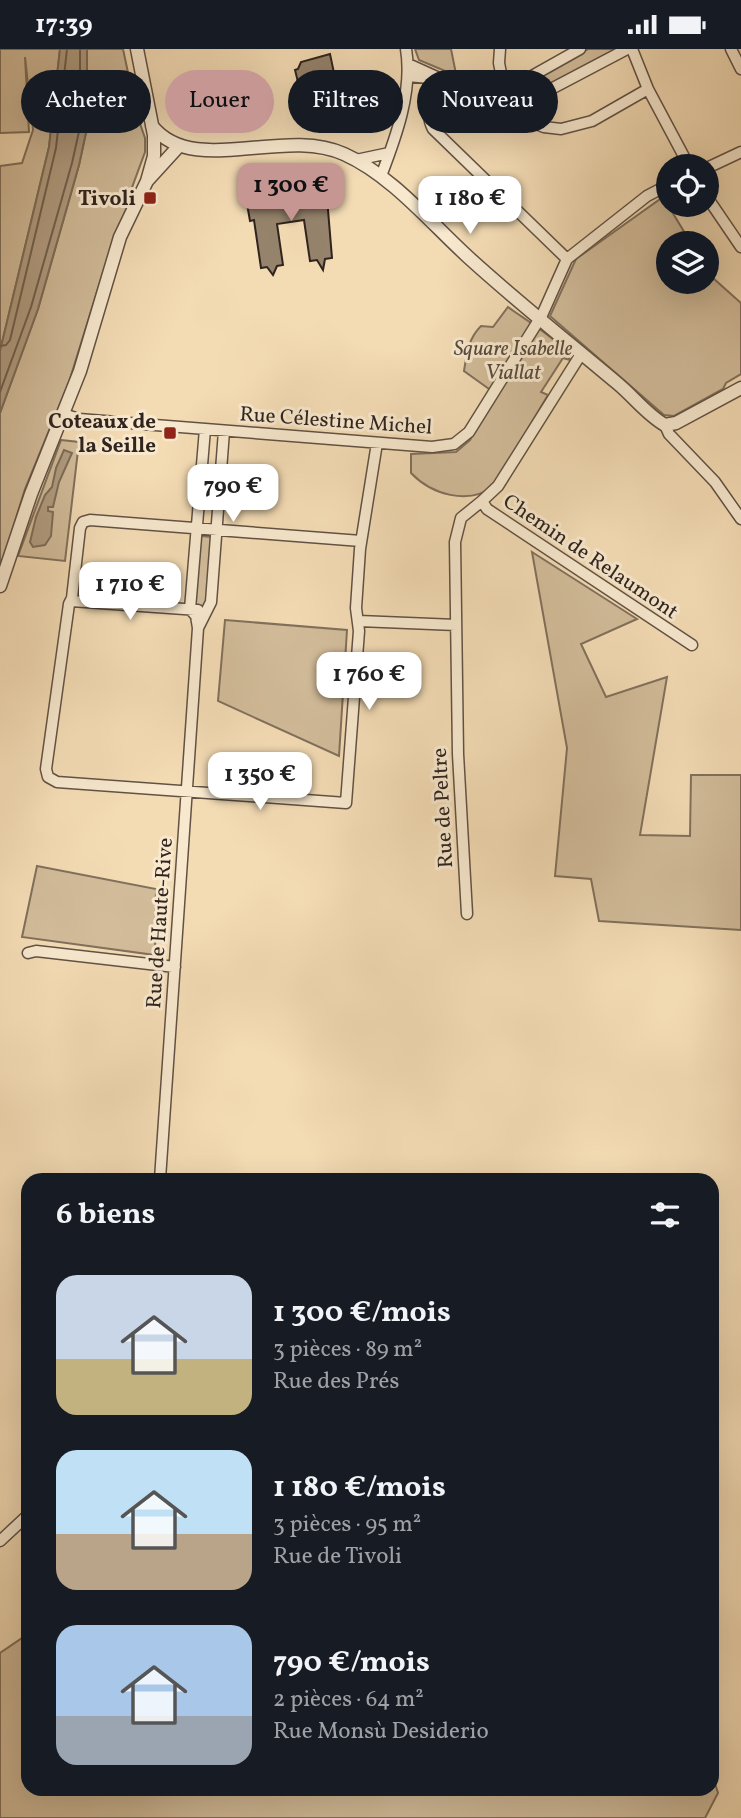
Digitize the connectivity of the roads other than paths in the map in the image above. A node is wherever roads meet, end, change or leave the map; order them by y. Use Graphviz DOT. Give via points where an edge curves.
graph roads {
  1 [pos="137,49"];
  2 [pos="406,49"];
  3 [pos="500,49"];
  4 [pos="580,49"];
  5 [pos="630,49"];
  6 [pos="731,49"];
  7 [pos="741,69"];
  8 [pos="408,70"];
  9 [pos="500,70"];
  10 [pos="546,70"];
  11 [pos="417,73"];
  12 [pos="558,87"];
  13 [pos="648,89"];
  14 [pos="152,126"];
  15 [pos="558,128"];
  16 [pos="437,133"];
  17 [pos="178,147"];
  18 [pos="741,152"];
  19 [pos="389,153"];
  20 [pos="683,154"];
  21 [pos="356,160"];
  22 [pos="719,162"];
  23 [pos="381,176"];
  24 [pos="147,181"];
  25 [pos="656,191"];
  26 [pos="719,215"];
  27 [pos="741,247"];
  28 [pos="567,259"];
  29 [pos="538,318"];
  30 [pos="581,354"];
  31 [pos="741,388"];
  32 [pos="63,414"];
  33 [pos="665,425"];
  34 [pos="205,429"];
  35 [pos="225,431"];
  36 [pos="377,443"];
  37 [pos="482,501"];
  38 [pos="741,519"];
  39 [pos="197,528"];
  40 [pos="216,530"];
  41 [pos="361,541"];
  42 [pos="0,586"];
  43 [pos="71,601"];
  44 [pos="190,609"];
  45 [pos="208,611"];
  46 [pos="359,621"];
  47 [pos="456,625"];
  48 [pos="198,628"];
  49 [pos="692,645"];
  50 [pos="186,790"];
  51 [pos="467,914"];
  52 [pos="28,953"];
  53 [pos="175,967"];
  54 [pos="160,1173"];
  55 [pos="21,1522"];
  56 [pos="0,1541"];
  1 -- 14 [label="street"];
  2 -- 8 [label="street"];
  3 -- 9 [label="street"];
  4 -- 10 [label="street"];
  5 -- 12 [label="street"];
  5 -- 13 [label="street"];
  6 -- 7 [label="street"];
  8 -- 11 [label="street"];
  8 -- 19 [label="street"];
  13 -- 15 [label="street" via="592,121"];
  13 -- 20 [label="street"];
  14 -- 17 [label="street"];
  14 -- 24 [label="street" via="155,151"];
  16 -- 28 [label="street"];
  17 -- 21 [label="street" via="196,151 300,144 329,148"];
  17 -- 24 [label="street"];
  18 -- 22 [label="street"];
  19 -- 21 [label="street"];
  19 -- 23 [label="street"];
  21 -- 23 [label="street"];
  23 -- 29 [label="street"];
  24 -- 32 [label="street" via="120,237 87,352"];
  25 -- 28 [label="street"];
  26 -- 27 [label="street"];
  28 -- 29 [label="street, Rue Célestine Michel"];
  29 -- 30 [label="street"];
  29 -- 36 [label="street, Rue Célestine Michel" via="461,440 443,447"];
  30 -- 33 [label="street"];
  30 -- 37 [label="street, Chemin de Relaumont" via="498,487"];
  31 -- 33 [label="street"];
  32 -- 34 [label="street, Rue Célestine Michel"];
  32 -- 42 [label="street"];
  33 -- 38 [label="street"];
  34 -- 35 [label="street, Rue Célestine Michel"];
  34 -- 39 [label="street, Rue de Haute-Rive"];
  35 -- 36 [label="street, Rue Célestine Michel"];
  35 -- 40 [label="street, Rue de Haute-Rive"];
  36 -- 41 [label="street"];
  37 -- 47 [label="street, Rue de Peltre" via="457,526"];
  37 -- 49 [label="street, Chemin de Relaumont" via="486,509"];
  39 -- 40 [label="street"];
  39 -- 43 [label="street" via="83,522"];
  39 -- 44 [label="street, Rue de Haute-Rive"];
  40 -- 41 [label="street"];
  40 -- 45 [label="street, Rue de Haute-Rive"];
  41 -- 46 [label="street"];
  43 -- 44 [label="street"];
  43 -- 50 [label="street" via="48,777 57,782"];
  44 -- 45 [label="street"];
  44 -- 48 [label="street, Rue de Haute-Rive"];
  45 -- 48 [label="street, Rue de Haute-Rive"];
  46 -- 47 [label="street"];
  46 -- 50 [label="street" via="346,803"];
  47 -- 51 [label="street, Rue de Peltre"];
  48 -- 50 [label="street, Rue de Haute-Rive"];
  50 -- 53 [label="street, Rue de Haute-Rive"];
  52 -- 53 [label="street"];
  53 -- 54 [label="street, Rue de Haute-Rive"];
  55 -- 56 [label="street"];
}
